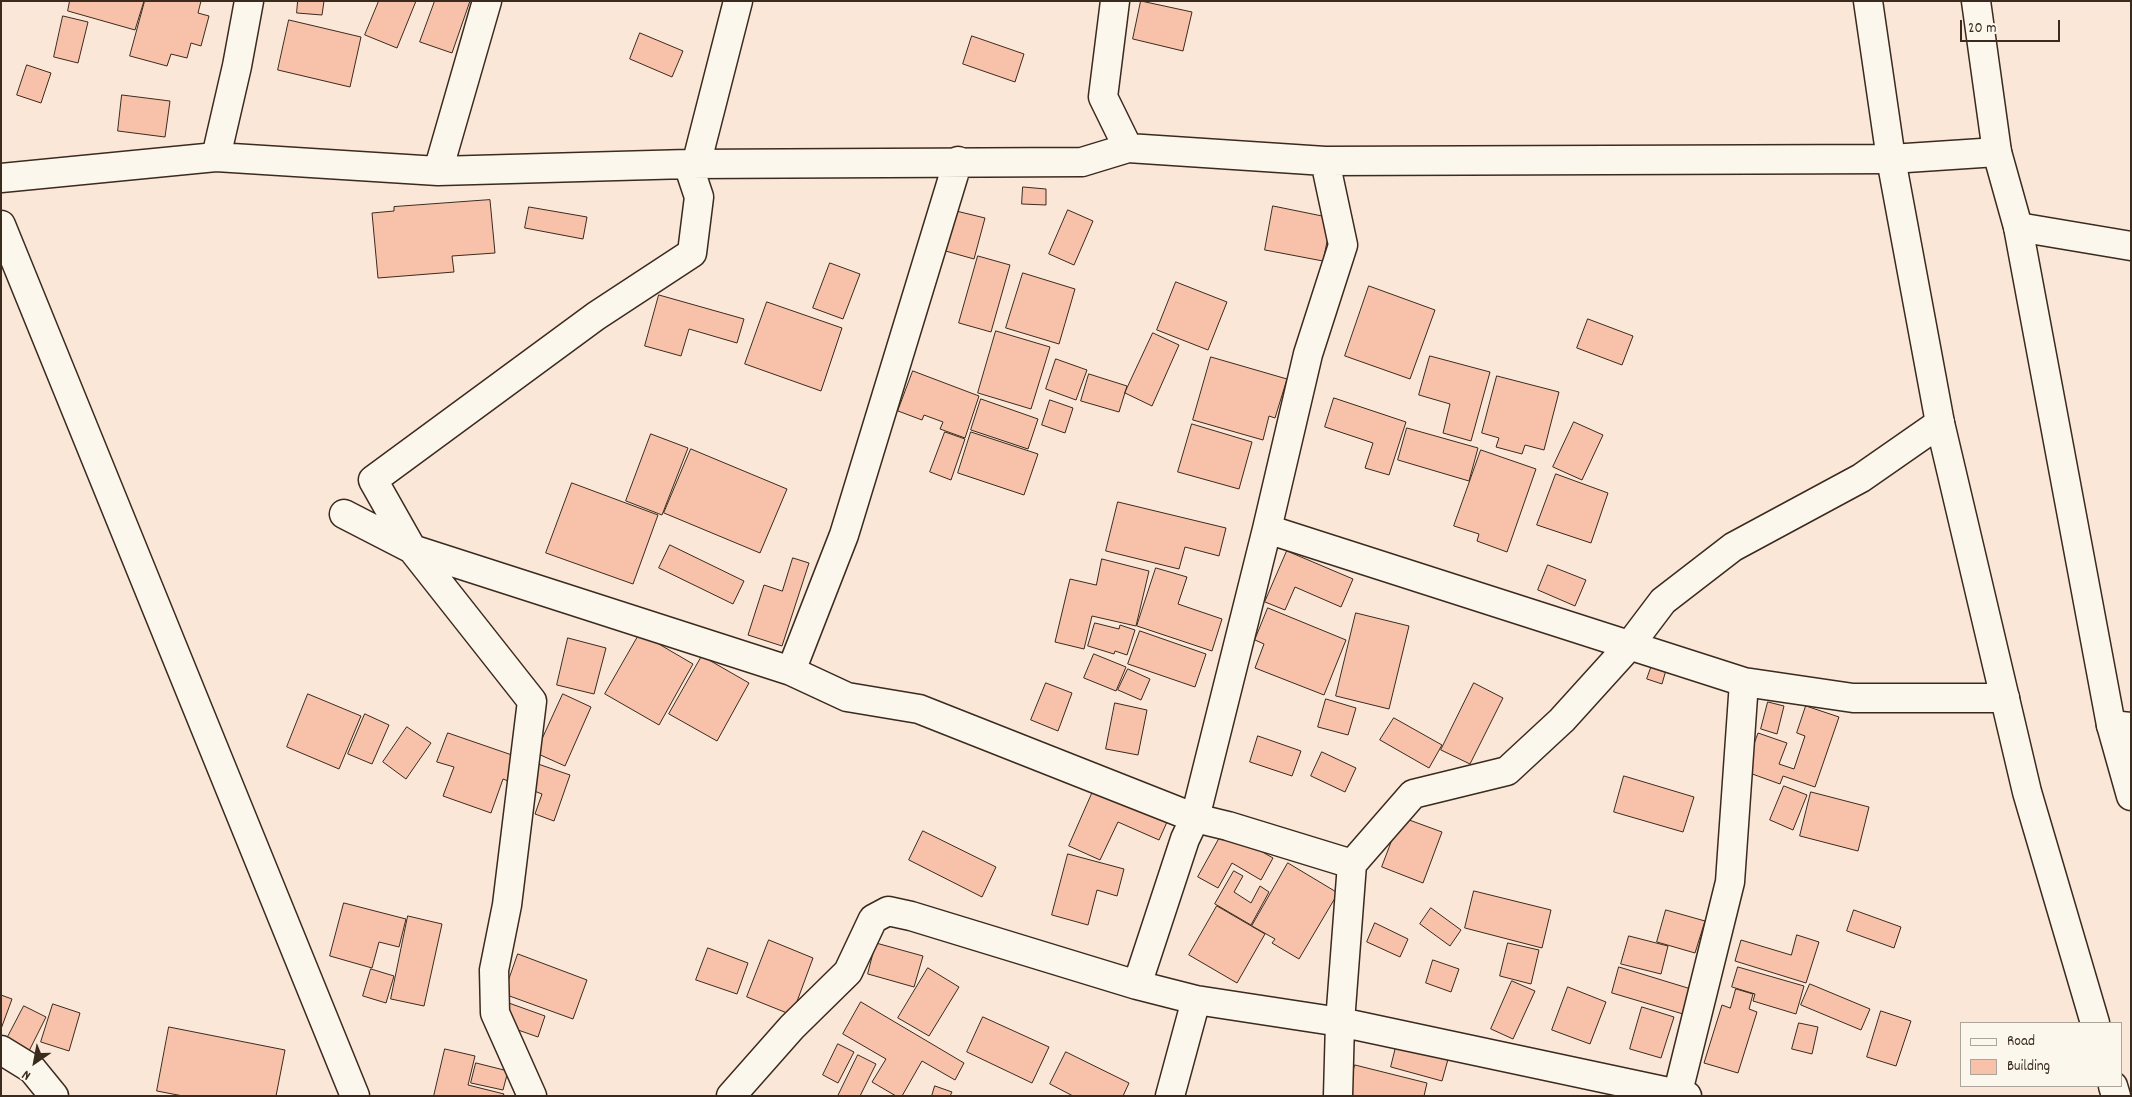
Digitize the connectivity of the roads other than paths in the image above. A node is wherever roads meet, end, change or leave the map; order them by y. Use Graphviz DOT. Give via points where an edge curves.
graph roads {
  1 [pos="249,1"];
  2 [pos="487,1"];
  3 [pos="738,1"];
  4 [pos="1115,1"];
  5 [pos="1868,1"];
  6 [pos="1976,1"];
  7 [pos="1128,148"];
  8 [pos="1998,152"];
  9 [pos="216,157"];
  10 [pos="1890,159"];
  11 [pos="1325,161"];
  12 [pos="958,162"];
  13 [pos="692,164"];
  14 [pos="438,172"];
  15 [pos="1,178"];
  16 [pos="1,225"];
  17 [pos="2018,226"];
  18 [pos="2131,246"];
  19 [pos="1940,423"];
  20 [pos="344,514"];
  21 [pos="1267,529"];
  22 [pos="412,548"];
  23 [pos="1629,646"];
  24 [pos="791,671"];
  25 [pos="1744,682"];
  26 [pos="2005,698"];
  27 [pos="2121,726"];
  28 [pos="2131,796"];
  29 [pos="1196,818"];
  30 [pos="1352,864"];
  31 [pos="1137,985"];
  32 [pos="1196,1000"];
  33 [pos="1340,1022"];
  34 [pos="2094,1022"];
  35 [pos="1,1050"];
  36 [pos="1681,1095"];
  37 [pos="54,1096"];
  38 [pos="355,1096"];
  39 [pos="532,1096"];
  40 [pos="731,1096"];
  41 [pos="1170,1096"];
  42 [pos="1338,1096"];
  1 -- 9 [label="street"];
  2 -- 14 [label="street"];
  3 -- 13 [label="street"];
  4 -- 7 [label="street" via="1103,97"];
  5 -- 10 [label="street"];
  6 -- 8 [label="street"];
  7 -- 11 [label="street"];
  7 -- 12 [label="street" via="1082,162"];
  8 -- 10 [label="street"];
  8 -- 17 [label="street"];
  9 -- 14 [label="street"];
  9 -- 15 [label="street"];
  10 -- 11 [label="street"];
  10 -- 19 [label="street"];
  11 -- 21 [label="street" via="1343,245 1308,354"];
  12 -- 13 [label="street"];
  12 -- 24 [label="street" via="844,535"];
  13 -- 14 [label="street"];
  13 -- 22 [label="street" via="699,197 692,254 596,316 373,480"];
  16 -- 38 [label="street"];
  17 -- 18 [label="street"];
  17 -- 27 [label="street"];
  19 -- 23 [label="street" via="1861,478 1733,547 1663,600"];
  19 -- 26 [label="street"];
  20 -- 22 [label="street"];
  21 -- 23 [label="street"];
  21 -- 29 [label="street"];
  22 -- 24 [label="street"];
  22 -- 39 [label="street" via="532,701 507,905 494,970 495,1013"];
  23 -- 25 [label="street"];
  23 -- 30 [label="street" via="1562,720 1506,771 1413,794"];
  24 -- 29 [label="street" via="847,697 919,709"];
  25 -- 26 [label="street" via="1853,698"];
  25 -- 36 [label="street" via="1730,882"];
  26 -- 34 [label="street" via="2027,792"];
  27 -- 28 [label="street"];
  29 -- 30 [label="street"];
  29 -- 31 [label="street" via="1185,839"];
  30 -- 33 [label="street"];
  31 -- 32 [label="street"];
  31 -- 40 [label="street" via="888,911 873,919 848,972 792,1027"];
  32 -- 33 [label="street"];
  32 -- 41 [label="street"];
  33 -- 36 [label="street"];
  33 -- 42 [label="street"];
  35 -- 37 [label="street" via="32,1070"];
}
